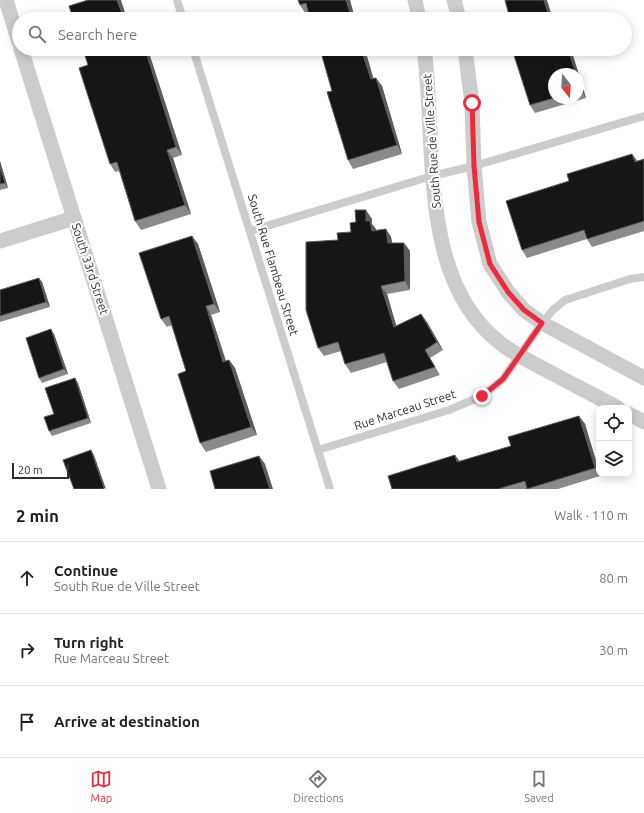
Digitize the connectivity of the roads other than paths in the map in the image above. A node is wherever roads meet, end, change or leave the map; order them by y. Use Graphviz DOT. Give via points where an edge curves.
graph roads {
  1 [pos="6,0"];
  2 [pos="177,0"];
  3 [pos="415,0"];
  4 [pos="454,0"];
  5 [pos="181,12"];
  6 [pos="418,12"];
  7 [pos="457,12"];
  8 [pos="12,19"];
  9 [pos="23,56"];
  10 [pos="195,56"];
  11 [pos="425,56"];
  12 [pos="466,56"];
  13 [pos="644,116"];
  14 [pos="474,166"];
  15 [pos="432,176"];
  16 [pos="74,218"];
  17 [pos="250,231"];
  18 [pos="0,241"];
  19 [pos="644,277"];
  20 [pos="542,323"];
  21 [pos="520,356"];
  22 [pos="644,378"];
  23 [pos="612,405"];
  24 [pos="632,416"];
  25 [pos="644,422"];
  26 [pos="318,450"];
  27 [pos="159,489"];
  28 [pos="330,489"];
  1 -- 8 [label="street"];
  2 -- 5 [label="lane"];
  3 -- 6 [label="street"];
  4 -- 7 [label="street"];
  9 -- 16 [label="street, South 33rd Street"];
  10 -- 17 [label="lane, South Rue Flambeau Street"];
  11 -- 15 [label="street, South Rue de Ville Street"];
  12 -- 14 [label="street" via="472,103"];
  13 -- 14 [label="lane"];
  14 -- 15 [label="lane"];
  14 -- 20 [label="street" via="479,222 490,264 524,310"];
  15 -- 17 [label="lane"];
  15 -- 21 [label="street, South Rue de Ville Street" via="440,236 452,279 476,319 498,342"];
  16 -- 18 [label="street"];
  16 -- 27 [label="street, South 33rd Street"];
  17 -- 26 [label="lane, South Rue Flambeau Street"];
  19 -- 20 [label="lane, Rue Marceau Street" via="565,300"];
  20 -- 21 [label="lane, Rue Marceau Street"];
  20 -- 22 [label="street"];
  21 -- 23 [label="street, South Rue de Ville Street"];
  21 -- 26 [label="lane, Rue Marceau Street" via="503,379 482,396 449,410"];
  24 -- 25 [label="street"];
  26 -- 28 [label="lane, South Rue Flambeau Street"];
}
